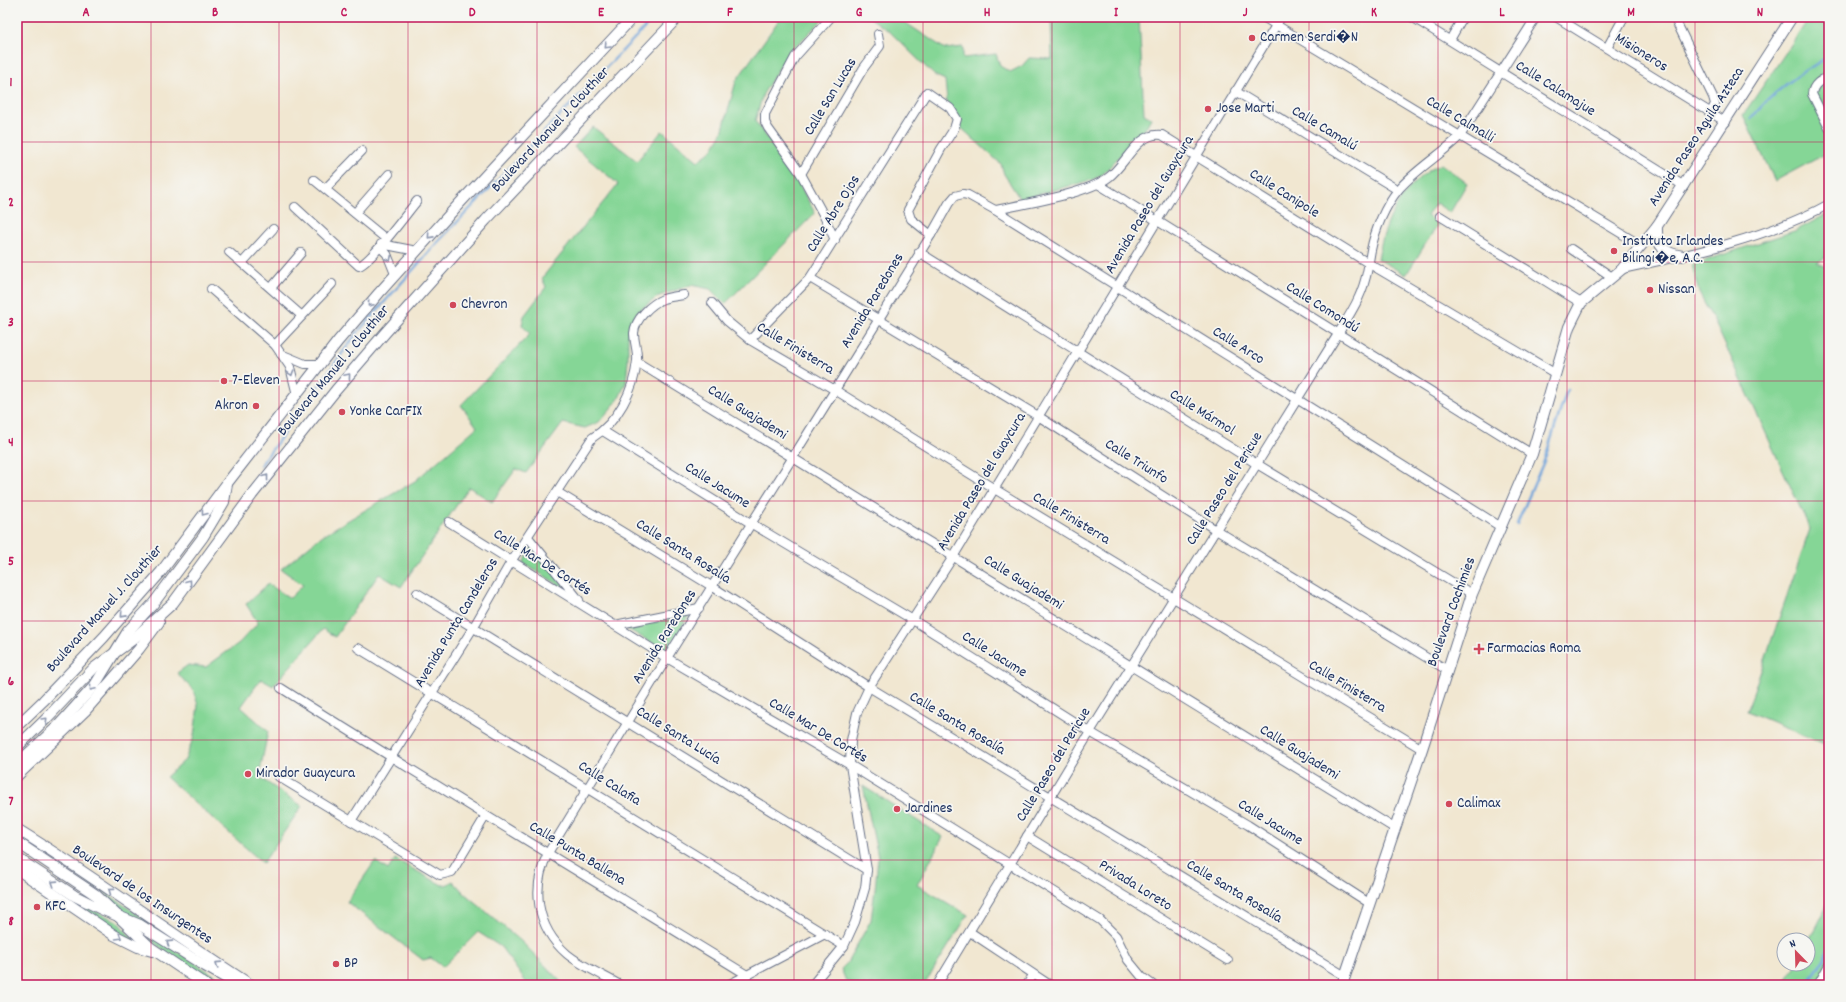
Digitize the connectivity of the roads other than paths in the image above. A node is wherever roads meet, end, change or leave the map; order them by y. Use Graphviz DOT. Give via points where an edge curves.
graph roads {
  1 [pos="633,17"];
  2 [pos="678,17"];
  3 [pos="831,17"];
  4 [pos="1263,17"];
  5 [pos="1281,17"];
  6 [pos="1412,17"];
  7 [pos="1463,17"];
  8 [pos="1536,17"];
  9 [pos="1556,17"];
  10 [pos="1624,17"];
  11 [pos="1674,17"];
  12 [pos="1792,17"];
  13 [pos="1276,25"];
  14 [pos="878,34"];
  15 [pos="1450,40"];
  16 [pos="1607,48"];
  17 [pos="1501,72"];
  18 [pos="1829,76"];
  19 [pos="1235,92"];
  20 [pos="1711,112"];
  21 [pos="1726,122"];
  22 [pos="1829,128"];
  23 [pos="1460,136"];
  24 [pos="362,151"];
  25 [pos="1196,156"];
  26 [pos="389,174"];
  27 [pos="801,174"];
  28 [pos="314,180"];
  29 [pos="1098,184"];
  30 [pos="1684,186"];
  31 [pos="326,188"];
  32 [pos="1398,190"];
  33 [pos="959,194"];
  34 [pos="417,201"];
  35 [pos="1829,204"];
  36 [pos="294,207"];
  37 [pos="995,210"];
  38 [pos="355,213"];
  39 [pos="1440,216"];
  40 [pos="1156,221"];
  41 [pos="1658,226"];
  42 [pos="273,229"];
  43 [pos="931,235"];
  44 [pos="835,240"];
  45 [pos="384,241"];
  46 [pos="1642,246"];
  47 [pos="1571,249"];
  48 [pos="417,251"];
  49 [pos="230,252"];
  50 [pos="919,252"];
  51 [pos="301,253"];
  52 [pos="1683,256"];
  53 [pos="242,263"];
  54 [pos="1368,263"];
  55 [pos="1622,269"];
  56 [pos="395,274"];
  57 [pos="1612,277"];
  58 [pos="810,278"];
  59 [pos="332,284"];
  60 [pos="1116,287"];
  61 [pos="271,288"];
  62 [pos="211,289"];
  63 [pos="684,295"];
  64 [pos="712,303"];
  65 [pos="1581,303"];
  66 [pos="302,316"];
  67 [pos="878,321"];
  68 [pos="1338,334"];
  69 [pos="750,340"];
  70 [pos="275,345"];
  71 [pos="1077,351"];
  72 [pos="280,353"];
  73 [pos="637,362"];
  74 [pos="321,364"];
  75 [pos="1556,374"];
  76 [pos="836,390"];
  77 [pos="297,394"];
  78 [pos="1298,399"];
  79 [pos="1038,416"];
  80 [pos="603,431"];
  81 [pos="1532,454"];
  82 [pos="793,457"];
  83 [pos="1257,464"];
  84 [pos="228,482"];
  85 [pos="993,488"];
  86 [pos="557,492"];
  87 [pos="449,522"];
  88 [pos="752,524"];
  89 [pos="1500,527"];
  90 [pos="1216,530"];
  91 [pos="528,537"];
  92 [pos="952,557"];
  93 [pos="512,560"];
  94 [pos="713,587"];
  95 [pos="417,593"];
  96 [pos="1472,594"];
  97 [pos="1173,598"];
  98 [pos="173,603"];
  99 [pos="583,605"];
  100 [pos="699,608"];
  101 [pos="913,620"];
  102 [pos="615,625"];
  103 [pos="473,628"];
  104 [pos="358,648"];
  105 [pos="114,654"];
  106 [pos="667,658"];
  107 [pos="1131,666"];
  108 [pos="1447,670"];
  109 [pos="869,687"];
  110 [pos="281,688"];
  111 [pos="431,693"];
  112 [pos="628,722"];
  113 [pos="17,726"];
  114 [pos="1090,732"];
  115 [pos="17,746"];
  116 [pos="1422,749"];
  117 [pos="391,759"];
  118 [pos="17,764"];
  119 [pos="850,765"];
  120 [pos="17,776"];
  121 [pos="279,777"];
  122 [pos="589,788"];
  123 [pos="1051,797"];
  124 [pos="485,817"];
  125 [pos="351,821"];
  126 [pos="1394,828"];
  127 [pos="17,829"];
  128 [pos="1027,836"];
  129 [pos="17,842"];
  130 [pos="548,853"];
  131 [pos="17,858"];
  132 [pos="1010,864"];
  133 [pos="17,869"];
  134 [pos="866,870"];
  135 [pos="1369,902"];
  136 [pos="117,915"];
  137 [pos="970,932"];
  138 [pos="825,934"];
  139 [pos="844,946"];
  140 [pos="155,951"];
  141 [pos="1228,960"];
  142 [pos="1829,965"];
  143 [pos="747,975"];
  144 [pos="1033,975"];
  145 [pos="1343,981"];
  146 [pos="206,985"];
  147 [pos="238,985"];
  148 [pos="251,985"];
  149 [pos="620,985"];
  150 [pos="728,985"];
  151 [pos="812,985"];
  152 [pos="937,985"];
  153 [pos="1027,985"];
  154 [pos="1050,985"];
  155 [pos="1153,985"];
  156 [pos="1818,985"];
  1 -- 48 [label="main road, Boulevard Manuel J. Clouthier, one-way"];
  98 -- 2 [label="main road, Boulevard Manuel J. Clouthier, one-way" via="280,460 389,328 472,235"];
  3 -- 27 [label="street" via="796,57 765,114 768,128"];
  4 -- 13 [label="street, Calle Calmalli"];
  5 -- 13 [label="street, Avenida Paseo del Guaycura"];
  6 -- 15 [label="street, Calle Calamajue"];
  7 -- 15 [label="street"];
  8 -- 17 [label="street, Calle Paseo del Pericue"];
  9 -- 16 [label="street, Misioneros"];
  10 -- 16 [label="street"];
  11 -- 20 [label="street, Misioneros" via="1713,97"];
  12 -- 21 [label="main road, Avenida Paseo Aguila Azteca"];
  13 -- 19 [label="street, Avenida Paseo del Guaycura"];
  13 -- 23 [label="street, Calle Calmalli"];
  14 -- 27 [label="street, Calle San Lucas" via="880,46 862,69"];
  15 -- 17 [label="street, Calle Calamajue"];
  16 -- 20 [label="street, Misioneros"];
  17 -- 23 [label="street, Calle Paseo del Pericue"];
  17 -- 30 [label="street, Calle Calamajue"];
  18 -- 22 [label="street" via="1812,88 1812,94"];
  19 -- 25 [label="street, Avenida Paseo del Guaycura"];
  19 -- 32 [label="street, Calle Camalú"];
  20 -- 21 [label="street, Misioneros"];
  21 -- 30 [label="main road, Avenida Paseo Aguila Azteca"];
  23 -- 32 [label="street, Calle Paseo del Pericue"];
  23 -- 46 [label="street, Calle Calmalli"];
  24 -- 31 [label="street"];
  25 -- 29 [label="street, Calle Canipole" via="1168,138 1156,134 1141,142 1110,176"];
  25 -- 40 [label="street, Avenida Paseo del Guaycura"];
  25 -- 54 [label="street, Calle Canipole"];
  26 -- 38 [label="street"];
  27 -- 44 [label="street"];
  28 -- 31 [label="street"];
  29 -- 37 [label="street, Calle Canipole"];
  29 -- 40 [label="street, Calle Comondú"];
  30 -- 41 [label="main road, Avenida Paseo Aguila Azteca"];
  31 -- 38 [label="street"];
  32 -- 54 [label="street, Calle Paseo del Pericue" via="1382,219"];
  33 -- 37 [label="street, Calle Arco" via="968,195"];
  33 -- 43 [label="street, Avenida Paredones" via="948,203"];
  34 -- 45 [label="street"];
  35 -- 52 [label="street" via="1784,225"];
  36 -- 45 [label="street" via="359,266"];
  37 -- 60 [label="street, Calle Arco"];
  38 -- 45 [label="street"];
  39 -- 65 [label="street"];
  40 -- 60 [label="street, Avenida Paseo del Guaycura"];
  40 -- 68 [label="street, Calle Comondú"];
  41 -- 46 [label="main road, Avenida Paseo Aguila Azteca"];
  41 -- 52 [label="main road" via="1660,246 1672,254"];
  42 -- 53 [label="street"];
  43 -- 44 [label="street, Calle Abre Ojos" via="911,219 908,210 957,124 955,114 950,108 927,92"];
  43 -- 50 [label="street, Avenida Paredones"];
  44 -- 58 [label="street, Calle Abre Ojos"];
  45 -- 48 [label="street"];
  45 -- 56 [label="street, one-way" via="383,250 388,254"];
  46 -- 55 [label="main road, Avenida Paseo Aguila Azteca"];
  47 -- 57 [label="street"];
  48 -- 56 [label="main road, Boulevard Manuel J. Clouthier"];
  49 -- 53 [label="street"];
  50 -- 67 [label="street, Avenida Paredones"];
  50 -- 71 [label="street, Calle Mármol"];
  51 -- 61 [label="street"];
  52 -- 55 [label="street"];
  53 -- 61 [label="street"];
  54 -- 68 [label="street, Calle Paseo del Pericue" via="1361,293"];
  54 -- 75 [label="street, Calle Canipole"];
  55 -- 57 [label="main road, Boulevard Cochimies"];
  56 -- 74 [label="main road, Boulevard Manuel J. Clouthier, one-way"];
  57 -- 65 [label="main road, Boulevard Cochimies"];
  58 -- 67 [label="street, Calle Triunfo"];
  58 -- 69 [label="street, Calle Abre Ojos"];
  59 -- 66 [label="street"];
  60 -- 71 [label="street, Avenida Paseo del Guaycura"];
  60 -- 78 [label="street, Calle Arco"];
  61 -- 66 [label="street"];
  62 -- 70 [label="street"];
  63 -- 73 [label="street, Avenida Punta Candeleros" via="662,300 642,315 634,332"];
  64 -- 69 [label="street, Calle Finisterra" via="727,321"];
  65 -- 75 [label="main road, Boulevard Cochimies" via="1569,327"];
  66 -- 70 [label="street"];
  67 -- 76 [label="street, Avenida Paredones"];
  67 -- 79 [label="street, Calle Triunfo"];
  68 -- 78 [label="street, Calle Paseo del Pericue"];
  68 -- 81 [label="street, Calle Comondú"];
  69 -- 76 [label="street, Calle Finisterra"];
  70 -- 72 [label="street"];
  71 -- 79 [label="street, Avenida Paseo del Guaycura"];
  71 -- 83 [label="street, Calle Mármol"];
  72 -- 74 [label="street" via="305,364"];
  72 -- 77 [label="street, one-way" via="290,367"];
  73 -- 80 [label="street, Avenida Punta Candeleros" via="625,402"];
  73 -- 82 [label="street, Calle Guajademi"];
  74 -- 77 [label="main road, Boulevard Manuel J. Clouthier"];
  75 -- 81 [label="main road, Boulevard Cochimies"];
  76 -- 82 [label="street, Avenida Paredones"];
  76 -- 85 [label="street, Calle Finisterra"];
  77 -- 84 [label="main road, Boulevard Manuel J. Clouthier"];
  78 -- 83 [label="street, Calle Paseo del Pericue"];
  78 -- 89 [label="street, Calle Arco"];
  79 -- 85 [label="street, Avenida Paseo del Guaycura"];
  79 -- 90 [label="street, Calle Triunfo"];
  80 -- 86 [label="street, Avenida Punta Candeleros" via="592,438"];
  80 -- 88 [label="street, Calle Jacume"];
  81 -- 89 [label="main road, Boulevard Cochimies"];
  82 -- 88 [label="street, Avenida Paredones"];
  82 -- 92 [label="street, Calle Guajademi"];
  83 -- 90 [label="street, Calle Paseo del Pericue"];
  83 -- 96 [label="street, Calle Mármol"];
  84 -- 105 [label="main road" via="224,502 206,532 153,604 128,631"];
  84 -- 113 [label="main road, Boulevard Manuel J. Clouthier, one-way" via="161,572"];
  85 -- 92 [label="street, Avenida Paseo del Guaycura"];
  85 -- 97 [label="street, Calle Finisterra"];
  86 -- 91 [label="street, Avenida Punta Candeleros"];
  86 -- 94 [label="street, Calle Santa Rosalía"];
  87 -- 93 [label="street, Calle Mar De Cortés"];
  88 -- 94 [label="street, Avenida Paredones"];
  88 -- 101 [label="street, Calle Jacume"];
  89 -- 96 [label="main road, Boulevard Cochimies"];
  90 -- 97 [label="street, Calle Paseo del Pericue"];
  90 -- 108 [label="street, Calle Triunfo"];
  91 -- 93 [label="street, Avenida Punta Candeleros"];
  91 -- 99 [label="street"];
  92 -- 101 [label="street, Avenida Paseo del Guaycura"];
  92 -- 107 [label="street, Calle Guajademi"];
  93 -- 99 [label="street, Calle Mar De Cortés"];
  93 -- 103 [label="street, Avenida Punta Candeleros"];
  94 -- 100 [label="street, Avenida Paredones"];
  94 -- 109 [label="street, Calle Santa Rosalía"];
  95 -- 103 [label="street, Calle Santa Lucía"];
  96 -- 108 [label="main road, Boulevard Cochimies"];
  97 -- 107 [label="street, Calle Paseo del Pericue"];
  97 -- 116 [label="street, Calle Finisterra"];
  98 -- 105 [label="main road, Boulevard Manuel J. Clouthier"];
  98 -- 120 [label="main road" via="139,649 85,711"];
  99 -- 102 [label="street, Calle Mar De Cortés"];
  100 -- 102 [label="street"];
  100 -- 106 [label="street, Avenida Paredones"];
  101 -- 109 [label="street, Avenida Paseo del Guaycura"];
  101 -- 114 [label="street, Calle Jacume"];
  102 -- 106 [label="street, Calle Mar De Cortés"];
  103 -- 111 [label="street, Avenida Punta Candeleros"];
  103 -- 112 [label="street, Calle Santa Lucía"];
  104 -- 111 [label="street, Calle Calafia"];
  115 -- 105 [label="main road, Boulevard Manuel J. Clouthier, one-way" via="94,668"];
  105 -- 118 [label="main road, one-way" via="95,685 57,727"];
  106 -- 112 [label="street, Avenida Paredones"];
  106 -- 119 [label="street, Calle Mar De Cortés"];
  107 -- 114 [label="street, Calle Paseo del Pericue"];
  107 -- 126 [label="street, Calle Guajademi"];
  108 -- 116 [label="main road, Boulevard Cochimies"];
  109 -- 119 [label="street, Avenida Paseo del Guaycura" via="853,726"];
  109 -- 123 [label="street, Calle Santa Rosalía"];
  110 -- 117 [label="street, Calle Punta Ballena"];
  111 -- 117 [label="street, Avenida Punta Candeleros"];
  111 -- 122 [label="street, Calle Calafia"];
  112 -- 122 [label="street, Avenida Paredones"];
  112 -- 134 [label="street, Calle Santa Lucía"];
  114 -- 123 [label="street, Calle Paseo del Pericue"];
  114 -- 135 [label="street, Calle Jacume" via="1248,825"];
  116 -- 126 [label="main road, Boulevard Cochimies"];
  117 -- 124 [label="street, Calle Punta Ballena"];
  117 -- 125 [label="street, Avenida Punta Candeleros"];
  119 -- 132 [label="street, Calle Mar De Cortés"];
  119 -- 134 [label="street, Avenida Paseo del Guaycura"];
  121 -- 125 [label="street"];
  122 -- 130 [label="street, Avenida Paredones"];
  122 -- 138 [label="street, Calle Calafia"];
  123 -- 128 [label="street, Calle Paseo del Pericue"];
  123 -- 145 [label="street, Calle Santa Rosalía"];
  124 -- 125 [label="street" via="452,872 440,875"];
  124 -- 130 [label="street, Calle Punta Ballena"];
  126 -- 135 [label="main road, Boulevard Cochimies"];
  148 -- 127 [label="main road, Boulevard de los Insurgentes, one-way"];
  128 -- 132 [label="street, Calle Paseo del Pericue"];
  128 -- 141 [label="street, Privada Loreto"];
  129 -- 136 [label="main road, Boulevard de los Insurgentes" via="96,895"];
  130 -- 143 [label="street, Calle Punta Ballena"];
  130 -- 149 [label="street, Avenida Paredones" via="538,882 542,918 550,935 567,954"];
  136 -- 131 [label="main road, one-way" via="75,896"];
  132 -- 137 [label="street, Calle Paseo del Pericue"];
  132 -- 155 [label="street, Calle Mar De Cortés" via="1107,926 1122,946 1128,960 1142,977"];
  133 -- 140 [label="main road, one-way" via="114,934 138,947"];
  134 -- 139 [label="street, Avenida Paseo del Guaycura" via="861,905"];
  135 -- 145 [label="main road, Boulevard Cochimies"];
  136 -- 140 [label="main road, Boulevard de los Insurgentes" via="138,938"];
  147 -- 136 [label="main road, one-way" via="140,925"];
  137 -- 144 [label="street"];
  137 -- 152 [label="street, Calle Paseo del Pericue"];
  138 -- 139 [label="street, Calle Calafia"];
  138 -- 143 [label="street"];
  139 -- 151 [label="street, Avenida Paseo del Guaycura"];
  140 -- 146 [label="main road, Boulevard de los Insurgentes"];
  142 -- 156 [label="street"];
  143 -- 150 [label="street"];
  144 -- 153 [label="street"];
  144 -- 154 [label="street"];
}
